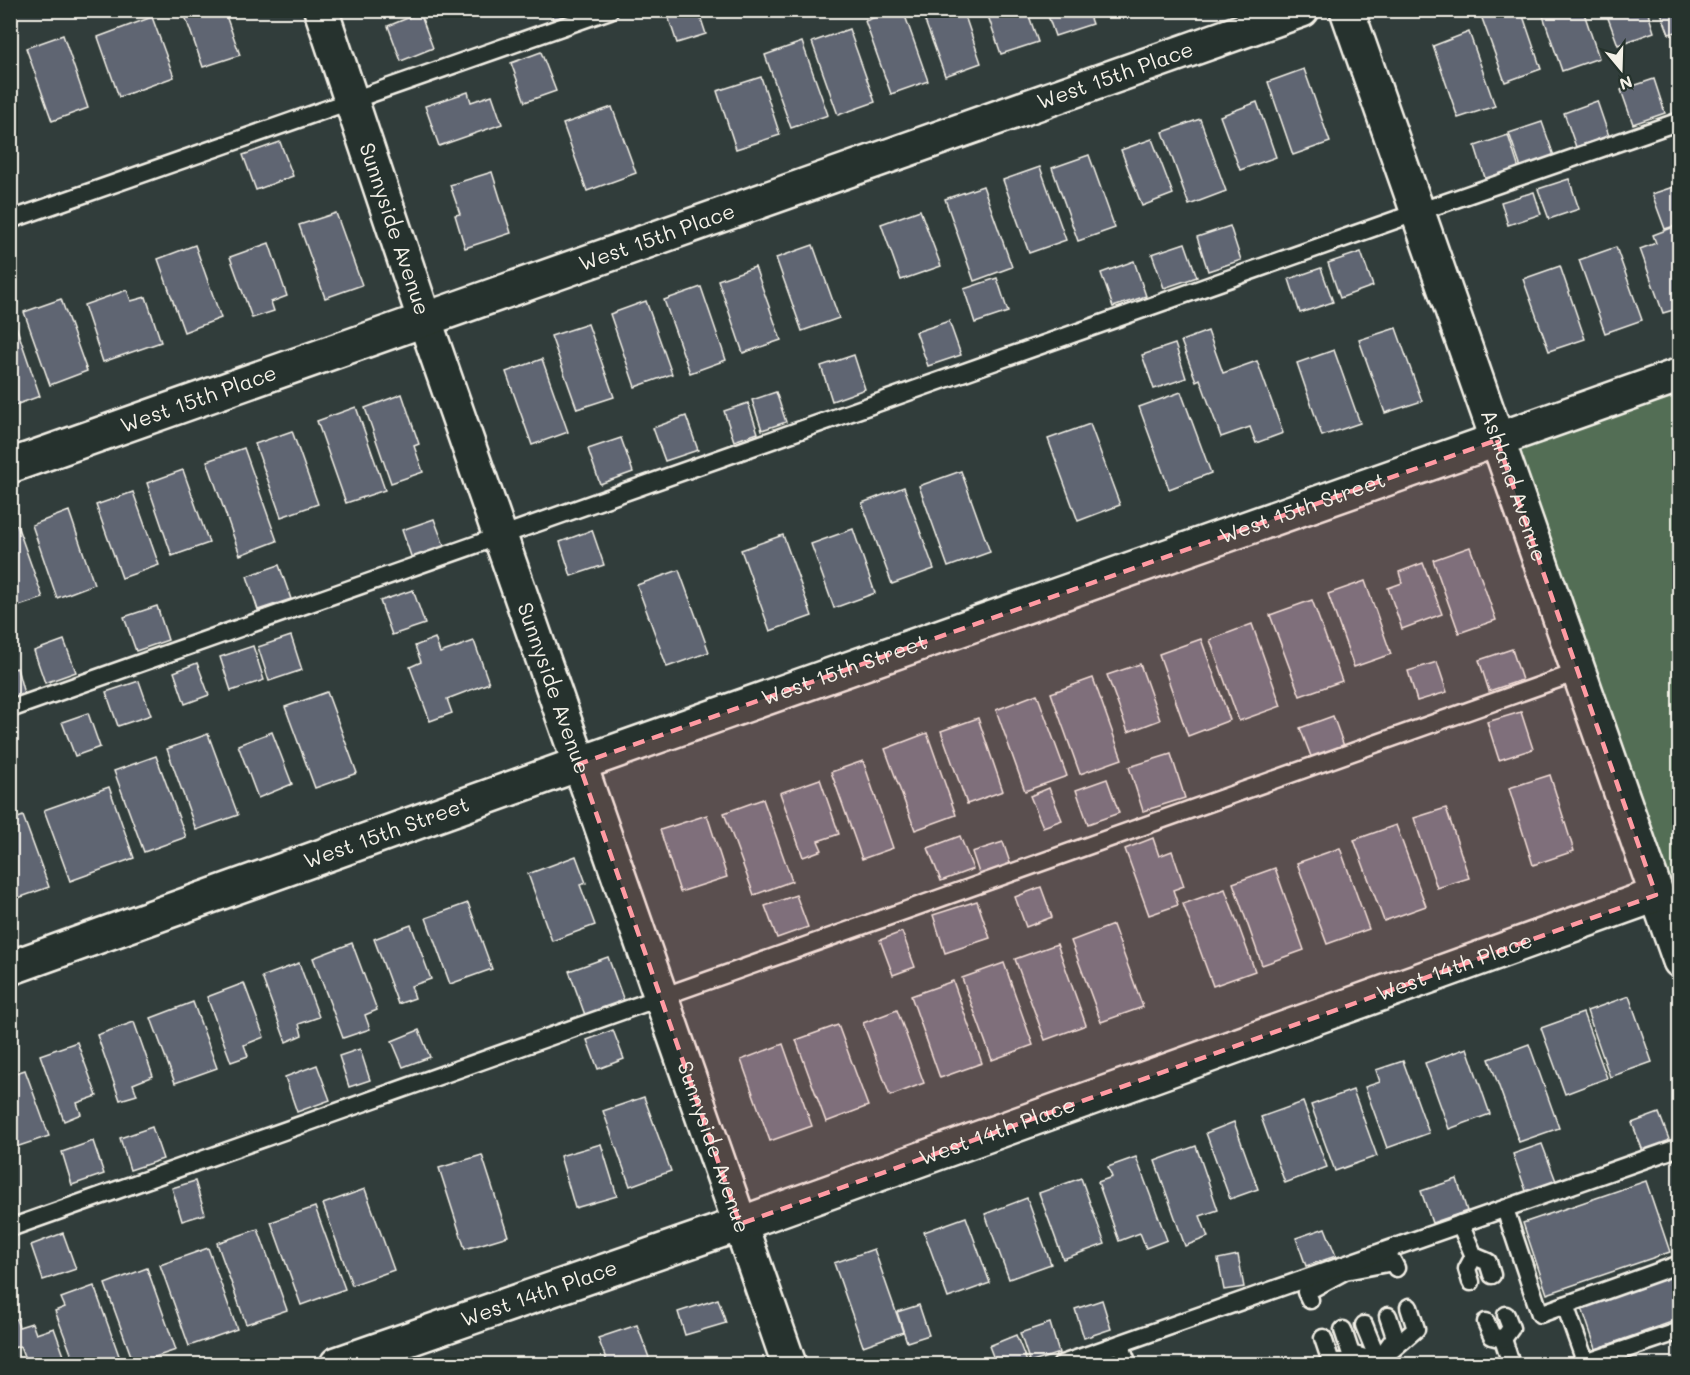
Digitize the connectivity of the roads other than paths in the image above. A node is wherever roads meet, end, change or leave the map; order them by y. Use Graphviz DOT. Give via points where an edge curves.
graph roads {
  1 [pos="321,10"];
  2 [pos="610,10"];
  3 [pos="1302,10"];
  4 [pos="1347,10"];
  5 [pos="352,102"];
  6 [pos="1680,121"];
  7 [pos="1418,212"];
  8 [pos="10,220"];
  9 [pos="425,321"];
  10 [pos="1680,375"];
  11 [pos="1497,440"];
  12 [pos="10,466"];
  13 [pos="500,538"];
  14 [pos="1578,672"];
  15 [pos="10,710"];
  16 [pos="579,764"];
  17 [pos="1656,895"];
  18 [pos="1680,961"];
  19 [pos="10,968"];
  20 [pos="660,996"];
  21 [pos="1680,1147"];
  22 [pos="1505,1209"];
  23 [pos="740,1224"];
  24 [pos="1460,1224"];
  25 [pos="10,1228"];
  26 [pos="1680,1264"];
  27 [pos="1396,1268"];
  28 [pos="1346,1274"];
  29 [pos="1375,1276"];
  30 [pos="1482,1278"];
  31 [pos="1330,1293"];
  32 [pos="1310,1300"];
  33 [pos="1565,1305"];
  34 [pos="1409,1306"];
  35 [pos="1388,1316"];
  36 [pos="1496,1318"];
  37 [pos="1364,1325"];
  38 [pos="1343,1330"];
  39 [pos="1670,1330"];
  40 [pos="1323,1338"];
  41 [pos="1120,1344"];
  42 [pos="1379,1363"];
  43 [pos="1585,1364"];
  44 [pos="337,1365"];
  45 [pos="789,1365"];
  46 [pos="1062,1365"];
  47 [pos="1128,1365"];
  48 [pos="1511,1365"];
  1 -- 5 [label="street, Sunnyside Avenue"];
  2 -- 5 [label="lane"];
  3 -- 9 [label="street, West 15th Place"];
  4 -- 7 [label="street, Ashland Avenue"];
  5 -- 8 [label="lane"];
  5 -- 9 [label="street, Sunnyside Avenue"];
  6 -- 7 [label="lane"];
  7 -- 11 [label="street, Ashland Avenue"];
  7 -- 13 [label="lane"];
  9 -- 12 [label="street, West 15th Place"];
  9 -- 13 [label="street, Sunnyside Avenue"];
  10 -- 11 [label="street, West 15th Street"];
  11 -- 14 [label="street, Ashland Avenue"];
  11 -- 16 [label="street, West 15th Street"];
  13 -- 15 [label="lane"];
  13 -- 16 [label="street, Sunnyside Avenue"];
  14 -- 17 [label="street, Ashland Avenue"];
  14 -- 20 [label="lane"];
  16 -- 19 [label="street, West 15th Street"];
  16 -- 20 [label="street, Sunnyside Avenue"];
  17 -- 18 [label="street, Ashland Avenue"];
  17 -- 23 [label="street, West 14th Place"];
  20 -- 23 [label="street, Sunnyside Avenue"];
  20 -- 25 [label="lane"];
  21 -- 22 [label="lane"];
  22 -- 24 [label="lane"];
  22 -- 33 [label="lane" via="1540,1314"];
  23 -- 44 [label="street, West 14th Place"];
  23 -- 45 [label="street, Sunnyside Avenue"];
  24 -- 28 [label="lane"];
  24 -- 30 [label="lane" via="1474,1256 1467,1269"];
  26 -- 33 [label="lane" via="1610,1294"];
  27 -- 28 [label="lane" via="1393,1262"];
  28 -- 29 [label="lane" via="1373,1271"];
  28 -- 31 [label="lane" via="1328,1287"];
  28 -- 32 [label="lane" via="1306,1292"];
  28 -- 41 [label="lane"];
  33 -- 43 [label="lane"];
  34 -- 42 [label="lane" via="1416,1329"];
  35 -- 42 [label="lane" via="1395,1337"];
  36 -- 48 [label="lane" via="1492,1336 1503,1339"];
  37 -- 42 [label="lane"];
  38 -- 42 [label="lane" via="1351,1354"];
  39 -- 43 [label="lane" via="1626,1344"];
  40 -- 42 [label="lane" via="1331,1362"];
  41 -- 46 [label="lane"];
  41 -- 47 [label="lane"];
}
